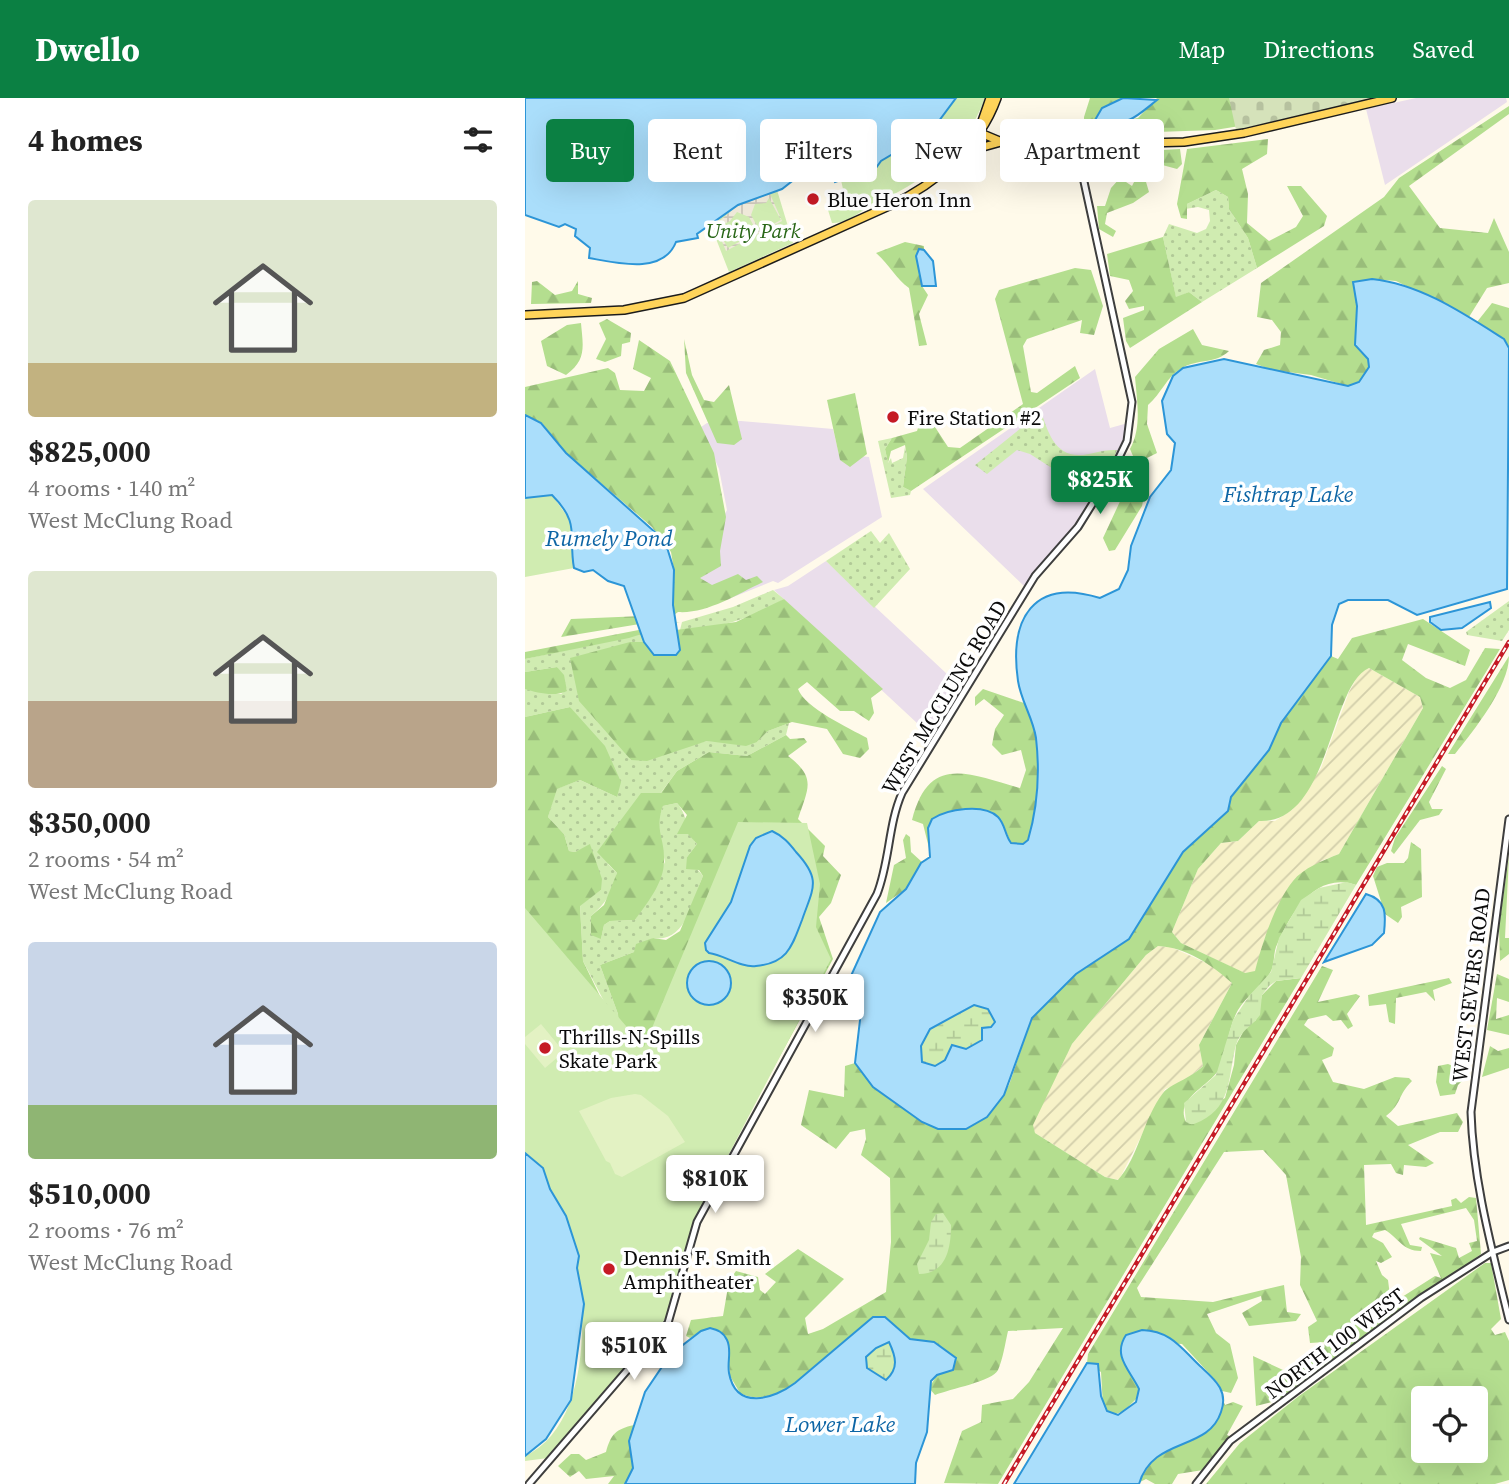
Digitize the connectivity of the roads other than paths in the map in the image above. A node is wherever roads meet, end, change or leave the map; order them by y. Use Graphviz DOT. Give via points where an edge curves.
graph roads {
  1 [pos="990,98"];
  2 [pos="997,98"];
  3 [pos="1392,98"];
  4 [pos="983,119"];
  5 [pos="986,122"];
  6 [pos="1164,142"];
  7 [pos="932,182"];
  8 [pos="1084,182"];
  9 [pos="525,315"];
  10 [pos="1509,819"];
  11 [pos="1509,1246"];
  12 [pos="1493,1252"];
  13 [pos="1509,1320"];
  14 [pos="529,1484"];
  15 [pos="1196,1484"];
  1 -- 4 [label="main road"];
  2 -- 5 [label="main road"];
  3 -- 6 [label="main road" via="1200,141"];
  7 -- 9 [label="main road" via="909,197 686,297 624,310"];
  8 -- 14 [label="street, WEST MCCLUNG ROAD" via="1132,402 1131,430 1124,451 1078,527 1035,576 902,793 877,894 697,1222 668,1323"];
  10 -- 12 [label="street, WEST SEVERS ROAD" via="1471,1112"];
  11 -- 12 [label="street, NORTH 100 WEST"];
  12 -- 13 [label="street, WEST SEVERS ROAD"];
  12 -- 15 [label="street, NORTH 100 WEST" via="1421,1298 1230,1441"];
}
